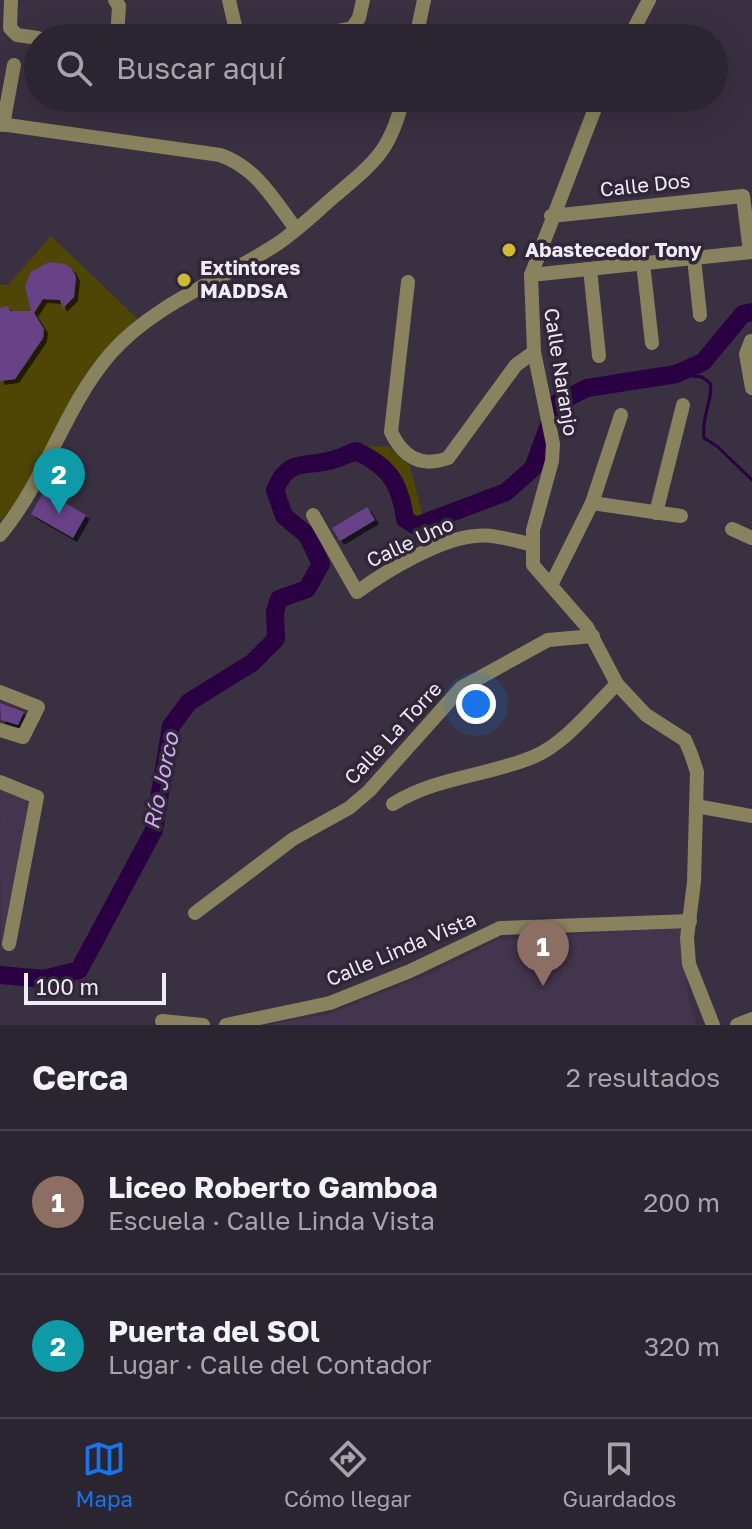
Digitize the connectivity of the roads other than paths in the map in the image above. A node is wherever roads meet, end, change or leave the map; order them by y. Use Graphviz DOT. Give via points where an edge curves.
graph roads {
  1 [pos="11,0"];
  2 [pos="115,0"];
  3 [pos="229,0"];
  4 [pos="363,0"];
  5 [pos="424,0"];
  6 [pos="649,0"];
  7 [pos="118,24"];
  8 [pos="235,24"];
  9 [pos="355,24"];
  10 [pos="419,24"];
  11 [pos="636,24"];
  12 [pos="24,36"];
  13 [pos="14,65"];
  14 [pos="400,112"];
  15 [pos="593,112"];
  16 [pos="2,124"];
  17 [pos="551,216"];
  18 [pos="296,229"];
  19 [pos="751,252"];
  20 [pos="694,258"];
  21 [pos="643,263"];
  22 [pos="590,269"];
  23 [pos="531,275"];
  24 [pos="408,282"];
  25 [pos="700,315"];
  26 [pos="751,341"];
  27 [pos="652,343"];
  28 [pos="534,352"];
  29 [pos="599,356"];
  30 [pos="752,388"];
  31 [pos="683,405"];
  32 [pos="621,415"];
  33 [pos="592,503"];
  34 [pos="656,513"];
  35 [pos="313,515"];
  36 [pos="681,516"];
  37 [pos="732,529"];
  38 [pos="0,535"];
  39 [pos="752,538"];
  40 [pos="530,544"];
  41 [pos="552,583"];
  42 [pos="593,636"];
  43 [pos="617,684"];
  44 [pos="0,692"];
  45 [pos="0,730"];
  46 [pos="0,782"];
  47 [pos="393,804"];
  48 [pos="696,806"];
  49 [pos="752,816"];
  50 [pos="195,913"];
  51 [pos="690,921"];
  52 [pos="9,944"];
  53 [pos="752,1019"];
  54 [pos="162,1021"];
  55 [pos="203,1025"];
  56 [pos="226,1025"];
  57 [pos="713,1025"];
  58 [pos="737,1025"];
  1 -- 12 [label="street" via="10,28"];
  2 -- 7 [label="street"];
  3 -- 8 [label="street"];
  4 -- 9 [label="street"];
  5 -- 10 [label="street"];
  6 -- 11 [label="street"];
  13 -- 16 [label="street"];
  14 -- 18 [label="street" via="379,158"];
  15 -- 17 [label="street, Calle Naranjo"];
  16 -- 18 [label="street" via="235,160"];
  17 -- 19 [label="street, Calle Dos" via="743,196"];
  17 -- 23 [label="street, Calle Naranjo"];
  18 -- 38 [label="street" via="166,309 112,352"];
  19 -- 20 [label="street"];
  20 -- 21 [label="street"];
  20 -- 25 [label="street"];
  21 -- 22 [label="street"];
  21 -- 27 [label="street"];
  22 -- 23 [label="street"];
  22 -- 29 [label="street"];
  23 -- 28 [label="street, Calle Naranjo"];
  24 -- 28 [label="street" via="391,432 414,460 435,463 448,458 516,365"];
  26 -- 30 [label="street" via="746,354"];
  28 -- 40 [label="street, Calle Naranjo" via="553,444"];
  31 -- 34 [label="street"];
  32 -- 33 [label="street"];
  33 -- 34 [label="street"];
  33 -- 41 [label="street"];
  34 -- 36 [label="street"];
  35 -- 40 [label="street, Calle Uno" via="357,592 395,567 467,537"];
  37 -- 39 [label="street"];
  40 -- 41 [label="street" via="533,565"];
  41 -- 42 [label="street"];
  42 -- 43 [label="street"];
  42 -- 50 [label="street, Calle La Torre" via="548,640 461,688 349,808 293,839"];
  43 -- 47 [label="street" via="534,757 414,791"];
  43 -- 48 [label="street" via="646,715 685,740 697,772"];
  44 -- 45 [label="street" via="38,707 23,737"];
  46 -- 52 [label="street" via="37,797"];
  48 -- 49 [label="street"];
  48 -- 51 [label="street"];
  51 -- 56 [label="street, Calle Linda Vista" via="500,928 330,1003"];
  51 -- 57 [label="street" via="689,964"];
  53 -- 58 [label="street"];
  54 -- 55 [label="street"];
}
